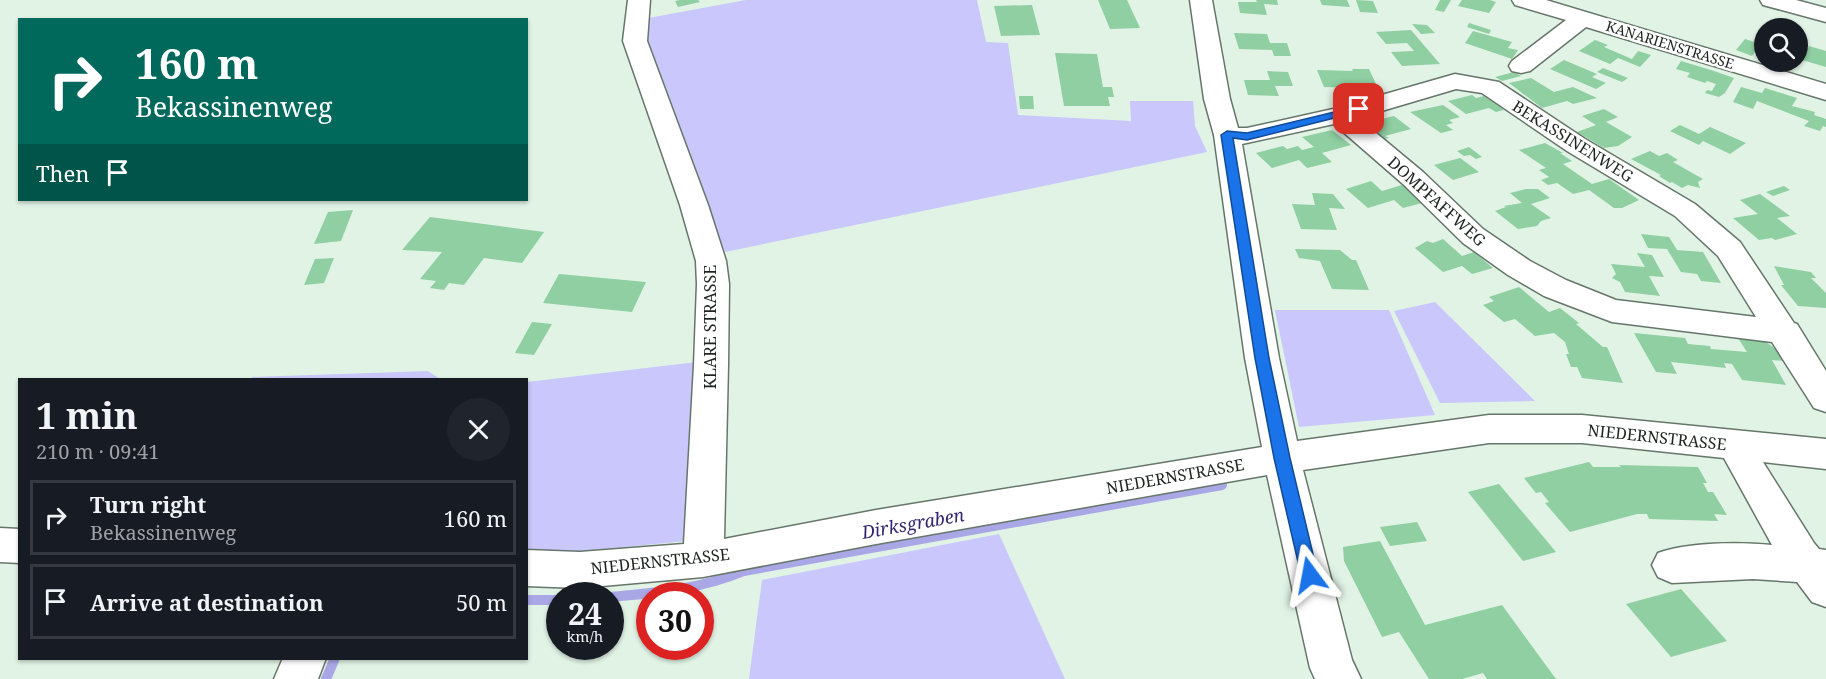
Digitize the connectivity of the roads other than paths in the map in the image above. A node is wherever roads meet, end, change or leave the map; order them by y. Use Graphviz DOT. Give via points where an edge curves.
graph roads {
  1 [pos="639,0"];
  2 [pos="1201,0"];
  3 [pos="1523,0"];
  4 [pos="1771,0"];
  5 [pos="1826,15"];
  6 [pos="1583,18"];
  7 [pos="1521,66"];
  8 [pos="1826,92"];
  9 [pos="1339,115"];
  10 [pos="1227,135"];
  11 [pos="1785,332"];
  12 [pos="1826,399"];
  13 [pos="1736,446"];
  14 [pos="1826,454"];
  15 [pos="1282,458"];
  16 [pos="0,545"];
  17 [pos="18,546"];
  18 [pos="703,560"];
  19 [pos="1672,565"];
  20 [pos="528,568"];
  21 [pos="1820,574"];
  22 [pos="304,660"];
  23 [pos="296,679"];
  24 [pos="1339,679"];
  1 -- 18 [label="street, KLARE STRASSE" via="635,41 711,261"];
  2 -- 10 [label="street" via="1217,99"];
  3 -- 6 [label="street, KANARIENSTRASSE"];
  4 -- 5 [label="street"];
  6 -- 7 [label="street, KANARIENSTRASSE"];
  6 -- 8 [label="street, KANARIENSTRASSE"];
  9 -- 10 [label="street, BEKASSINENWEG" via="1247,136"];
  9 -- 11 [label="street, DOMPFAFFWEG" via="1473,236 1555,288 1612,311"];
  9 -- 11 [label="street, BEKASSINENWEG" via="1455,81 1490,87 1576,145 1685,210 1729,249"];
  10 -- 15 [label="street"];
  11 -- 12 [label="street, BEKASSINENWEG"];
  13 -- 14 [label="street, NIEDERNSTRASSE"];
  13 -- 15 [label="street, NIEDERNSTRASSE" via="1582,429 1489,429"];
  13 -- 21 [label="street" via="1756,487"];
  15 -- 18 [label="street, NIEDERNSTRASSE"];
  15 -- 24 [label="street" via="1332,668"];
  16 -- 17 [label="street"];
  18 -- 20 [label="street, NIEDERNSTRASSE" via="580,570"];
  19 -- 21 [label="street" via="1752,561"];
  22 -- 23 [label="street"];
}
